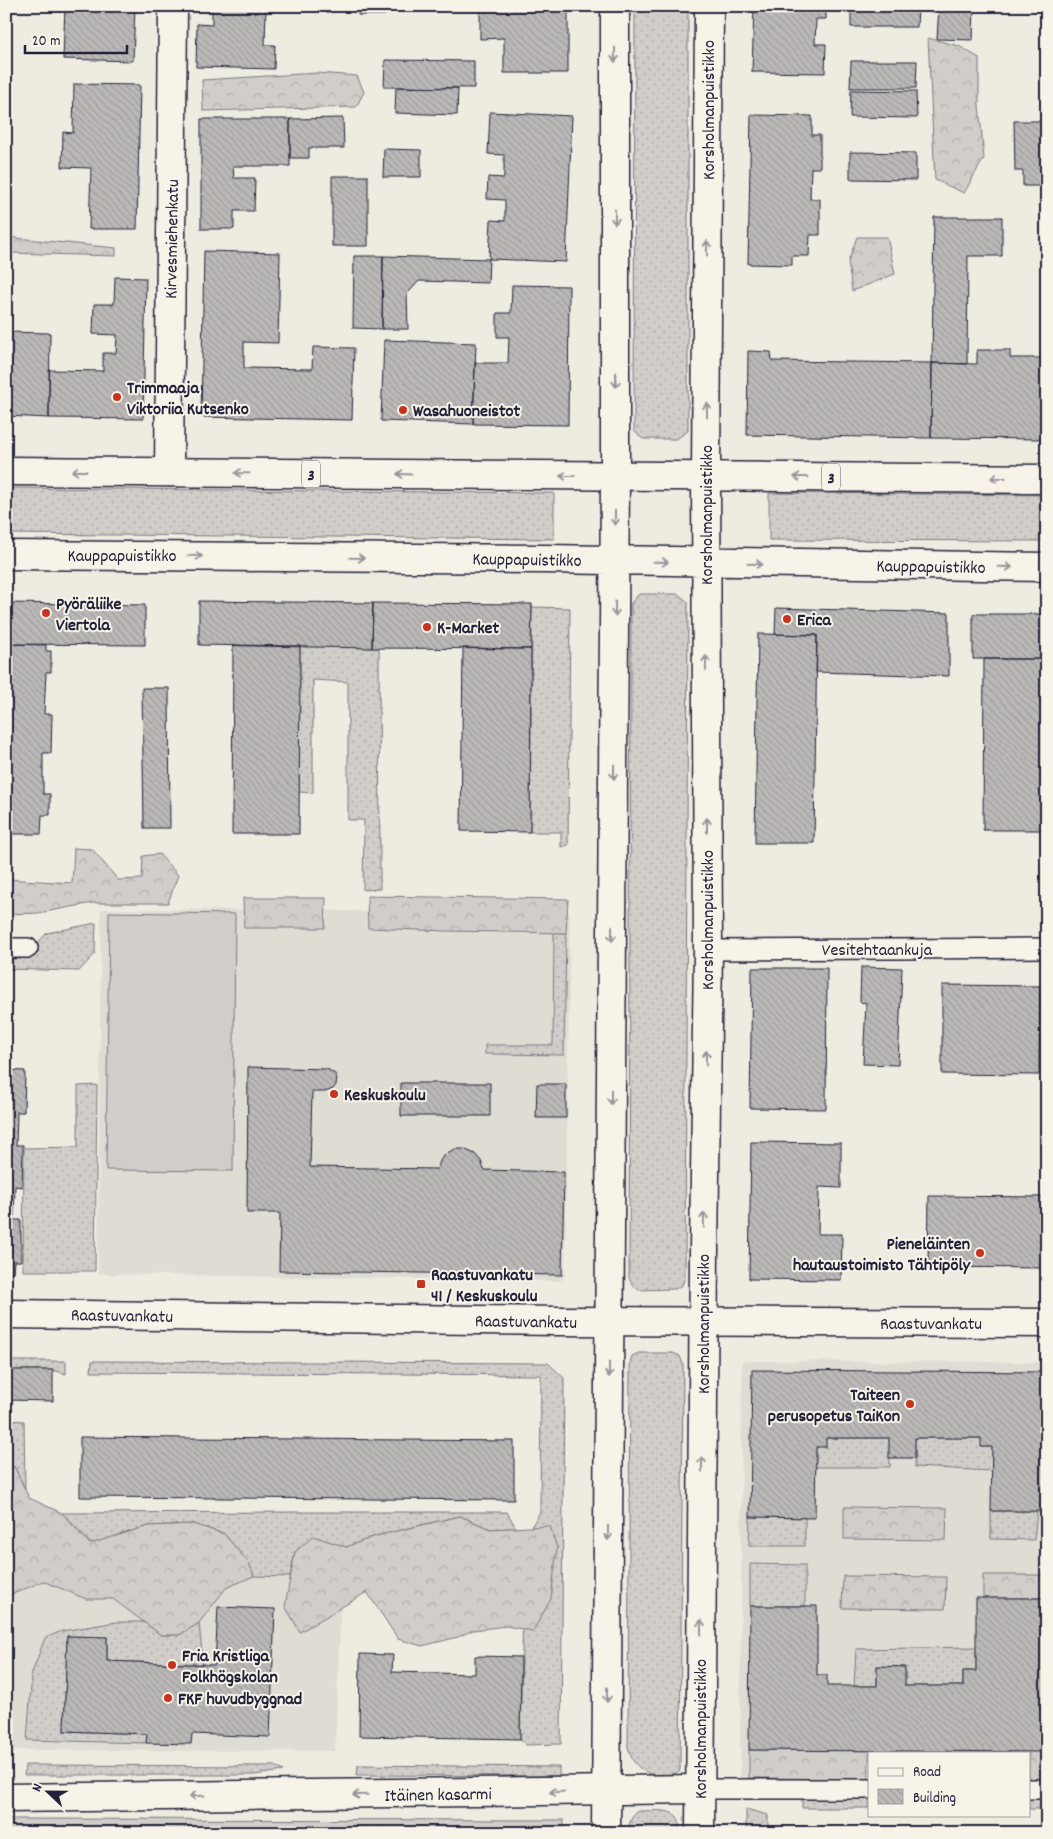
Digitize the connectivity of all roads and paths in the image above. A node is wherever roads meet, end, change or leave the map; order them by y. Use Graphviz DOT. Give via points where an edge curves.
graph roads {
  1 [pos="173,6"];
  2 [pos="615,6"];
  3 [pos="709,6"];
  4 [pos="6,471"];
  5 [pos="169,472"];
  6 [pos="615,476"];
  7 [pos="706,476"];
  8 [pos="1047,479"];
  9 [pos="6,554"];
  10 [pos="615,561"];
  11 [pos="706,563"];
  12 [pos="1047,567"];
  13 [pos="6,948"];
  14 [pos="28,948"];
  15 [pos="1047,948"];
  16 [pos="708,950"];
  17 [pos="6,1314"];
  18 [pos="609,1322"];
  19 [pos="704,1322"];
  20 [pos="1047,1323"];
  21 [pos="868,1789"];
  22 [pos="1030,1789"];
  23 [pos="1047,1789"];
  24 [pos="700,1790"];
  25 [pos="606,1792"];
  26 [pos="6,1798"];
  27 [pos="606,1833"];
  28 [pos="700,1833"];
  1 -- 5 [label="main road, Kirvesmiehenkatu"];
  2 -- 6 [label="main road, one-way"];
  7 -- 3 [label="main road, Korsholmanpuistikko, one-way"];
  5 -- 4 [label="main road, 3, one-way"];
  6 -- 5 [label="main road, 3, one-way"];
  6 -- 7 [label="main road, 3"];
  6 -- 10 [label="main road, one-way"];
  8 -- 7 [label="main road, 3, one-way"];
  7 -- 11 [label="main road, Korsholmanpuistikko"];
  9 -- 10 [label="main road, Kauppapuistikko, one-way"];
  10 -- 11 [label="main road, Kauppapuistikko, one-way"];
  10 -- 18 [label="main road, one-way"];
  11 -- 12 [label="main road, Kauppapuistikko, one-way"];
  16 -- 11 [label="main road, Korsholmanpuistikko, one-way"];
  13 -- 14 [label="lane"];
  15 -- 16 [label="lane, Vesitehtaankuja"];
  19 -- 16 [label="main road, Korsholmanpuistikko, one-way"];
  17 -- 18 [label="main road, Raastuvankatu"];
  18 -- 19 [label="main road, Raastuvankatu"];
  18 -- 25 [label="main road, one-way"];
  19 -- 20 [label="main road, Raastuvankatu"];
  24 -- 19 [label="main road, Korsholmanpuistikko, one-way"];
  21 -- 24 [label="lane, Itäinen kasarmi"];
  22 -- 23 [label="lane"];
  24 -- 25 [label="main road, Itäinen kasarmi"];
  24 -- 28 [label="main road, Korsholmanpuistikko"];
  25 -- 26 [label="main road, Itäinen kasarmi, one-way"];
  25 -- 27 [label="main road"];
}
